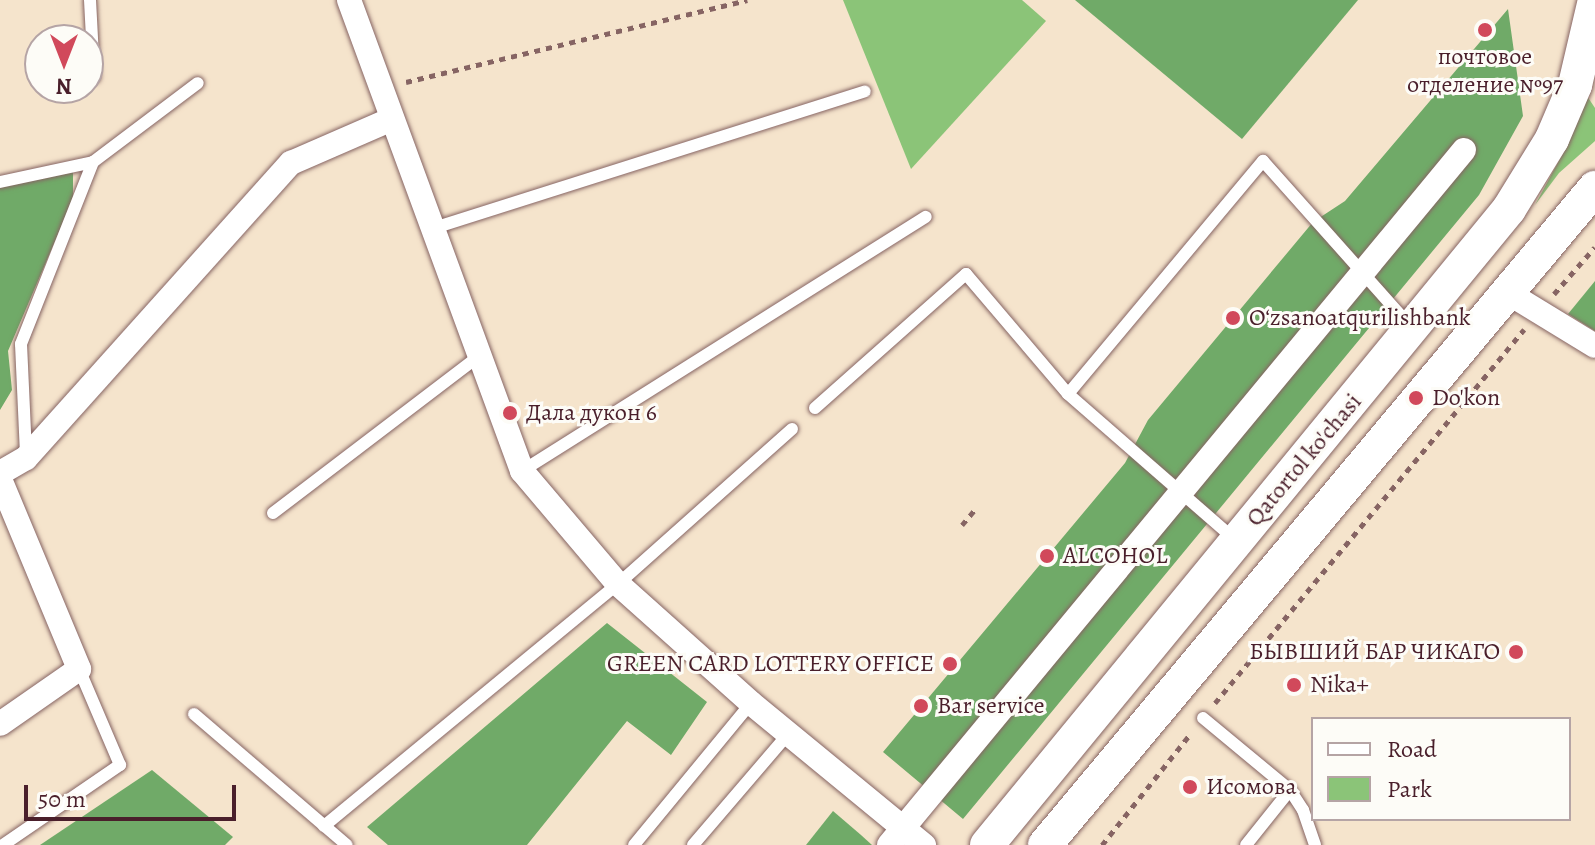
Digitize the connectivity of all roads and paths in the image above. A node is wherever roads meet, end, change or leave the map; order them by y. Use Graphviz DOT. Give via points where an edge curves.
graph roads {
  1 [pos="90,0"];
  2 [pos="349,0"];
  3 [pos="747,0"];
  4 [pos="1595,0"];
  5 [pos="91,24"];
  6 [pos="1590,69"];
  7 [pos="198,83"];
  8 [pos="381,88"];
  9 [pos="865,91"];
  10 [pos="392,119"];
  11 [pos="1464,150"];
  12 [pos="93,162"];
  13 [pos="0,182"];
  14 [pos="1595,188"];
  15 [pos="926,217"];
  16 [pos="431,229"];
  17 [pos="1595,247"];
  18 [pos="1364,271"];
  19 [pos="1505,291"];
  20 [pos="1537,313"];
  21 [pos="1412,328"];
  22 [pos="1595,346"];
  23 [pos="479,356"];
  24 [pos="1068,394"];
  25 [pos="815,408"];
  26 [pos="792,429"];
  27 [pos="26,458"];
  28 [pos="522,471"];
  29 [pos="0,473"];
  30 [pos="0,479"];
  31 [pos="1181,492"];
  32 [pos="977,507"];
  33 [pos="273,513"];
  34 [pos="962,525"];
  35 [pos="1237,541"];
  36 [pos="618,584"];
  37 [pos="79,669"];
  38 [pos="751,703"];
  39 [pos="194,714"];
  40 [pos="1203,718"];
  41 [pos="0,724"];
  42 [pos="788,734"];
  43 [pos="1290,790"];
  44 [pos="324,826"];
  45 [pos="896,836"];
  46 [pos="3,845"];
  47 [pos="347,845"];
  48 [pos="634,845"];
  49 [pos="693,845"];
  50 [pos="924,845"];
  51 [pos="987,845"];
  52 [pos="1045,845"];
  53 [pos="1102,845"];
  54 [pos="1246,845"];
  55 [pos="1315,845"];
  1 -- 5 [label="lane"];
  2 -- 8 [label="street"];
  3 -- 8 [label="path"];
  4 -- 6 [label="main road, Qatortol ko'chasi"];
  6 -- 21 [label="main road, Qatortol ko'chasi" via="1531,176"];
  7 -- 12 [label="lane"];
  8 -- 10 [label="street"];
  9 -- 16 [label="lane"];
  10 -- 16 [label="street"];
  10 -- 27 [label="street" via="309,152 276,176"];
  11 -- 18 [label="street"];
  12 -- 13 [label="lane"];
  12 -- 27 [label="lane" via="21,344"];
  14 -- 19 [label="main road, Qatortol ko'chasi"];
  15 -- 28 [label="lane"];
  16 -- 23 [label="street"];
  17 -- 20 [label="path"];
  18 -- 21 [label="lane"];
  18 -- 24 [label="lane" via="1263,161"];
  18 -- 31 [label="street"];
  19 -- 20 [label="street"];
  19 -- 52 [label="main road, Qatortol ko'chasi"];
  20 -- 22 [label="street"];
  20 -- 40 [label="path"];
  21 -- 35 [label="main road, Qatortol ko'chasi"];
  23 -- 28 [label="street"];
  23 -- 33 [label="lane"];
  24 -- 25 [label="lane" via="966,274"];
  24 -- 31 [label="lane"];
  26 -- 36 [label="lane"];
  27 -- 29 [label="street"];
  28 -- 36 [label="street"];
  30 -- 37 [label="street"];
  31 -- 35 [label="lane"];
  31 -- 45 [label="street"];
  32 -- 34 [label="path"];
  35 -- 51 [label="main road, Qatortol ko'chasi"];
  36 -- 38 [label="street"];
  36 -- 44 [label="lane"];
  37 -- 41 [label="street"];
  37 -- 46 [label="lane" via="120,765"];
  38 -- 42 [label="street"];
  38 -- 48 [label="lane"];
  39 -- 44 [label="lane"];
  40 -- 43 [label="lane"];
  40 -- 53 [label="path"];
  42 -- 45 [label="street"];
  42 -- 49 [label="lane"];
  43 -- 54 [label="lane"];
  43 -- 55 [label="lane"];
  44 -- 47 [label="lane"];
  45 -- 50 [label="street"];
}
